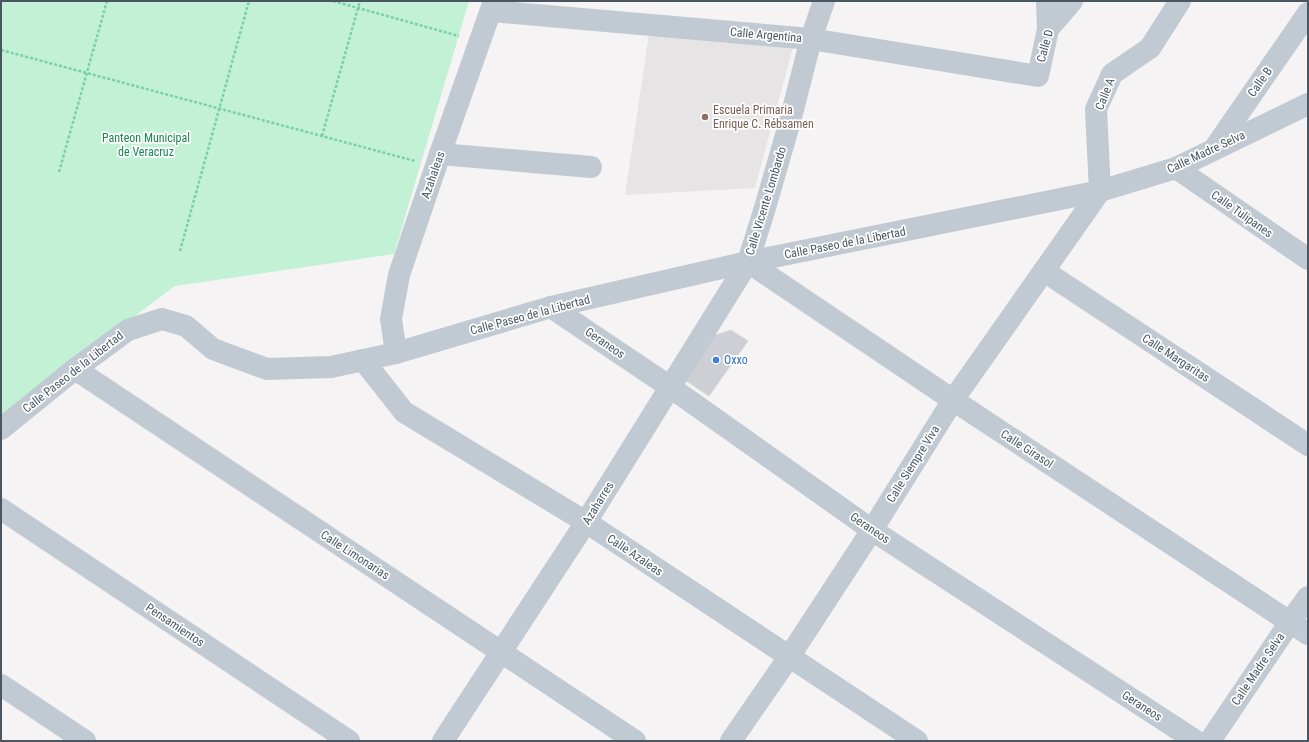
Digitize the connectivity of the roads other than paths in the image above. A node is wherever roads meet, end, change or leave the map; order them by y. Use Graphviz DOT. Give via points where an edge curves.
graph roads {
  1 [pos="824,1"];
  2 [pos="1047,1"];
  3 [pos="1072,1"];
  4 [pos="1180,1"];
  5 [pos="493,6"];
  6 [pos="1308,13"];
  7 [pos="1048,29"];
  8 [pos="811,39"];
  9 [pos="1038,76"];
  10 [pos="1308,104"];
  11 [pos="1213,150"];
  12 [pos="430,158"];
  13 [pos="591,167"];
  14 [pos="1176,168"];
  15 [pos="1100,191"];
  16 [pos="1308,259"];
  17 [pos="748,262"];
  18 [pos="1044,271"];
  19 [pos="551,307"];
  20 [pos="396,353"];
  21 [pos="363,360"];
  22 [pos="75,369"];
  23 [pos="670,387"];
  24 [pos="953,400"];
  25 [pos="1,429"];
  26 [pos="1308,445"];
  27 [pos="1,510"];
  28 [pos="586,522"];
  29 [pos="872,530"];
  30 [pos="1308,597"];
  31 [pos="1290,622"];
  32 [pos="1308,634"];
  33 [pos="502,652"];
  34 [pos="789,657"];
  35 [pos="1,685"];
  36 [pos="85,741"];
  37 [pos="349,741"];
  38 [pos="443,741"];
  39 [pos="635,741"];
  40 [pos="731,741"];
  41 [pos="917,741"];
  42 [pos="1196,741"];
  43 [pos="1210,741"];
  1 -- 8 [label="street, Calle Vicente Lombardo"];
  2 -- 7 [label="street"];
  3 -- 7 [label="street, Calle D"];
  4 -- 15 [label="street, Calle A" via="1150,48 1112,74 1096,109"];
  5 -- 8 [label="street, Calle Argentina"];
  5 -- 12 [label="street, Azahaleas"];
  6 -- 11 [label="street, Calle B"];
  7 -- 9 [label="street, Calle D"];
  8 -- 9 [label="street, Calle Argentina"];
  8 -- 17 [label="street, Calle Vicente Lombardo" via="789,125"];
  10 -- 11 [label="street, Calle Madre Selva"];
  11 -- 14 [label="street, Calle Madre Selva"];
  12 -- 13 [label="street"];
  12 -- 20 [label="street, Azahaleas" via="399,275 391,320"];
  14 -- 15 [label="street, Calle Madre Selva"];
  14 -- 16 [label="street, Calle Tulipanes"];
  15 -- 17 [label="street, Calle Paseo de la Libertad"];
  15 -- 18 [label="street, Calle Siempre Viva"];
  17 -- 19 [label="street, Calle Paseo de la Libertad"];
  17 -- 23 [label="street, Azaharres"];
  17 -- 24 [label="street, Calle Girasol"];
  18 -- 24 [label="street, Calle Siempre Viva"];
  18 -- 26 [label="street, Calle Margaritas"];
  19 -- 20 [label="street, Calle Paseo de la Libertad"];
  19 -- 23 [label="street, Geraneos"];
  20 -- 21 [label="street, Calle Paseo de la Libertad"];
  21 -- 22 [label="street, Calle Paseo de la Libertad" via="331,367 267,369 214,349 186,326 162,319 128,330"];
  21 -- 28 [label="street, Calle Azaleas" via="404,412"];
  22 -- 25 [label="street, Calle Paseo de la Libertad"];
  22 -- 33 [label="street, Calle Limonarias"];
  23 -- 28 [label="street, Azaharres"];
  23 -- 29 [label="street, Geraneos"];
  24 -- 29 [label="street, Calle Siempre Viva"];
  24 -- 31 [label="street, Calle Girasol"];
  27 -- 37 [label="street, Pensamientos"];
  28 -- 33 [label="street, Azaharres"];
  28 -- 34 [label="street, Calle Azaleas"];
  29 -- 34 [label="street, Calle Siempre Viva"];
  29 -- 42 [label="street, Geraneos"];
  30 -- 31 [label="street, Calle Madre Selva"];
  31 -- 32 [label="street, Calle Girasol"];
  31 -- 43 [label="street, Calle Madre Selva"];
  33 -- 38 [label="street, Azaharres"];
  33 -- 39 [label="street, Calle Limonarias"];
  34 -- 40 [label="street, Calle Siempre Viva"];
  34 -- 41 [label="street, Calle Azaleas"];
  35 -- 36 [label="street"];
}
